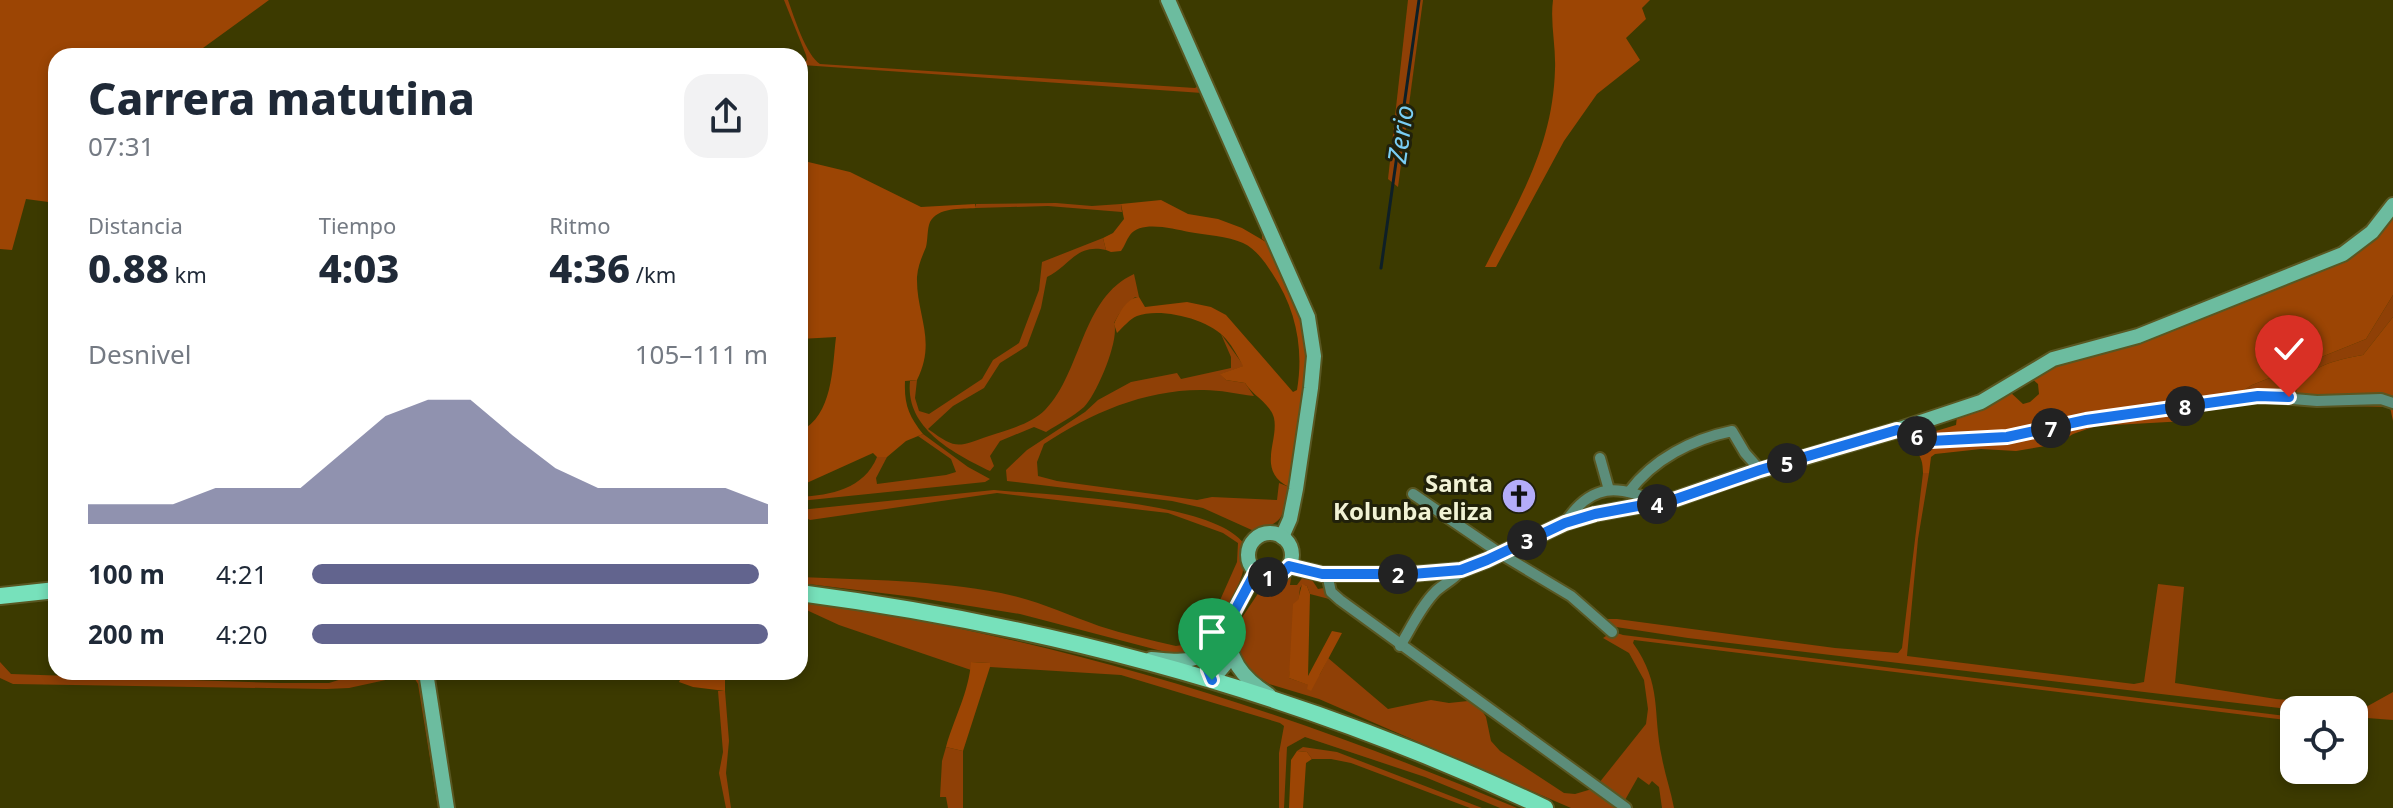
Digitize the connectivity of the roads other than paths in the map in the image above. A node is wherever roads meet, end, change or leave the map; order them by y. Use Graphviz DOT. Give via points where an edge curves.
graph roads {
  1 [pos="1168,0"];
  2 [pos="2393,205"];
  3 [pos="2393,403"];
  4 [pos="1897,430"];
  5 [pos="1600,458"];
  6 [pos="1760,470"];
  7 [pos="1609,490"];
  8 [pos="1629,492"];
  9 [pos="1413,494"];
  10 [pos="1659,503"];
  11 [pos="1565,523"];
  12 [pos="1282,537"];
  13 [pos="1501,554"];
  14 [pos="1289,566"];
  15 [pos="1461,570"];
  16 [pos="1256,571"];
  17 [pos="1327,574"];
  18 [pos="48,591"];
  19 [pos="808,594"];
  20 [pos="0,596"];
  21 [pos="1227,625"];
  22 [pos="1612,632"];
  23 [pos="1400,646"];
  24 [pos="1208,650"];
  25 [pos="1231,653"];
  26 [pos="1132,657"];
  27 [pos="427,680"];
  28 [pos="1212,680"];
  29 [pos="1273,699"];
  30 [pos="447,808"];
  31 [pos="1545,808"];
  32 [pos="1626,808"];
  1 -- 12 [label="street" via="1308,317 1313,373 1296,489"];
  2 -- 4 [label="street" via="2372,232 2343,254 2138,336 2053,359 1981,402"];
  3 -- 4 [label="street" via="2258,396 2086,420 2007,437 1930,441"];
  4 -- 6 [label="street"];
  5 -- 7 [label="street"];
  6 -- 8 [label="street" via="1732,431 1663,459"];
  6 -- 10 [label="street"];
  7 -- 8 [label="street"];
  7 -- 11 [label="street" via="1577,505"];
  8 -- 10 [label="street"];
  9 -- 13 [label="street"];
  10 -- 11 [label="street"];
  11 -- 13 [label="street"];
  12 -- 14 [label="street" via="1292,550"];
  12 -- 16 [label="street" via="1268,534 1254,541 1249,560"];
  13 -- 15 [label="street"];
  13 -- 22 [label="street" via="1571,596"];
  14 -- 16 [label="street" via="1277,576"];
  14 -- 17 [label="street"];
  15 -- 17 [label="street"];
  15 -- 23 [label="street" via="1438,588"];
  16 -- 21 [label="street"];
  17 -- 23 [label="street" via="1331,592"];
  18 -- 20 [label="main road"];
  19 -- 26 [label="main road" via="1007,626"];
  21 -- 24 [label="street"];
  21 -- 25 [label="street"];
  23 -- 32 [label="street"];
  24 -- 26 [label="street" via="1181,661"];
  24 -- 28 [label="street"];
  25 -- 28 [label="street"];
  25 -- 29 [label="street" via="1249,682"];
  26 -- 28 [label="main road"];
  27 -- 30 [label="street"];
  28 -- 29 [label="main road"];
  29 -- 31 [label="main road" via="1388,740"];
}
